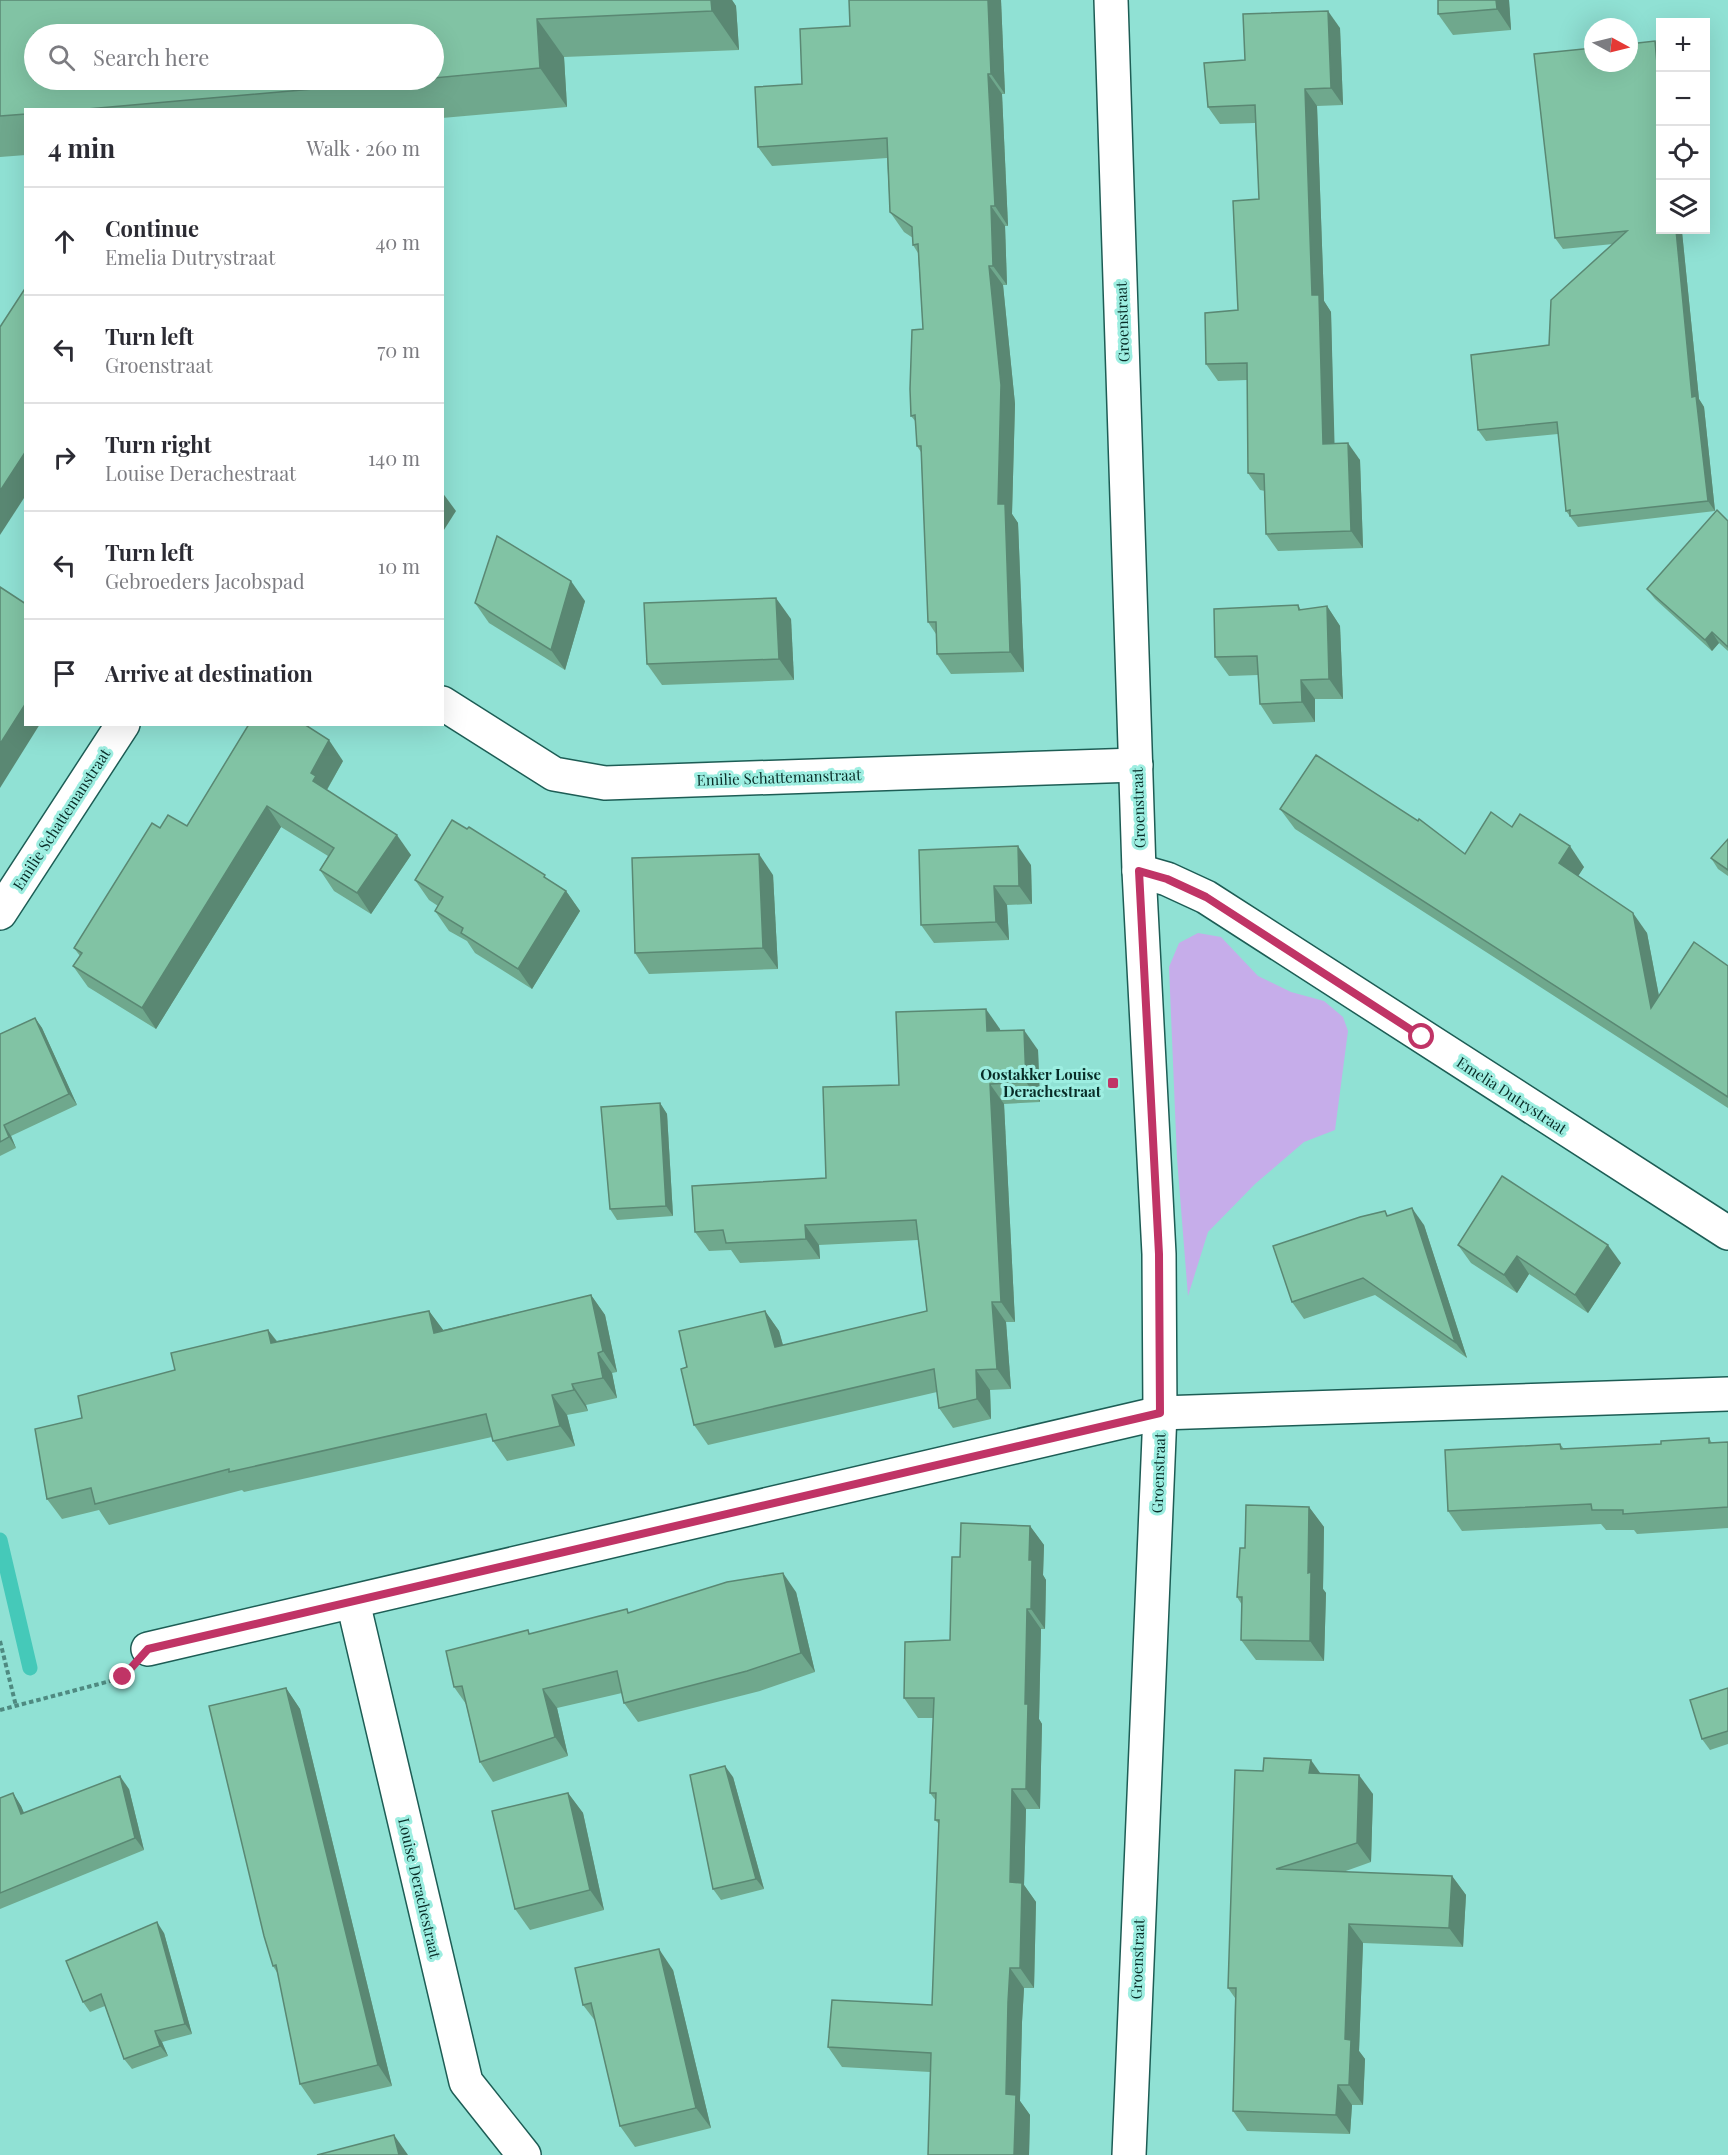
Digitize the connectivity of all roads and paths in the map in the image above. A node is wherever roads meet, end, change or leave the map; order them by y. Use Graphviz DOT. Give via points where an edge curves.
graph roads {
  1 [pos="1111,0"];
  2 [pos="444,704"];
  3 [pos="122,726"];
  4 [pos="1136,765"];
  5 [pos="1139,871"];
  6 [pos="0,913"];
  7 [pos="1728,1233"];
  8 [pos="1728,1394"];
  9 [pos="1160,1413"];
  10 [pos="353,1602"];
  11 [pos="0,1641"];
  12 [pos="148,1649"];
  13 [pos="16,1706"];
  14 [pos="0,1710"];
  15 [pos="524,2155"];
  16 [pos="1129,2155"];
  1 -- 4 [label="street, Groenstraat"];
  2 -- 4 [label="street, Emilie Schattemanstraat" via="554,774 605,783"];
  3 -- 6 [label="street, Emilie Schattemanstraat"];
  4 -- 5 [label="street, Groenstraat"];
  5 -- 7 [label="street, Emelia Dutrystraat" via="1206,897"];
  5 -- 9 [label="street, Groenstraat" via="1159,1254"];
  8 -- 9 [label="street"];
  9 -- 10 [label="street"];
  9 -- 16 [label="street, Groenstraat"];
  10 -- 12 [label="street"];
  10 -- 15 [label="street, Louise Derachestraat" via="466,2082"];
  11 -- 13 [label="path"];
  12 -- 13 [label="path" via="123,1677"];
  13 -- 14 [label="path"];
}
